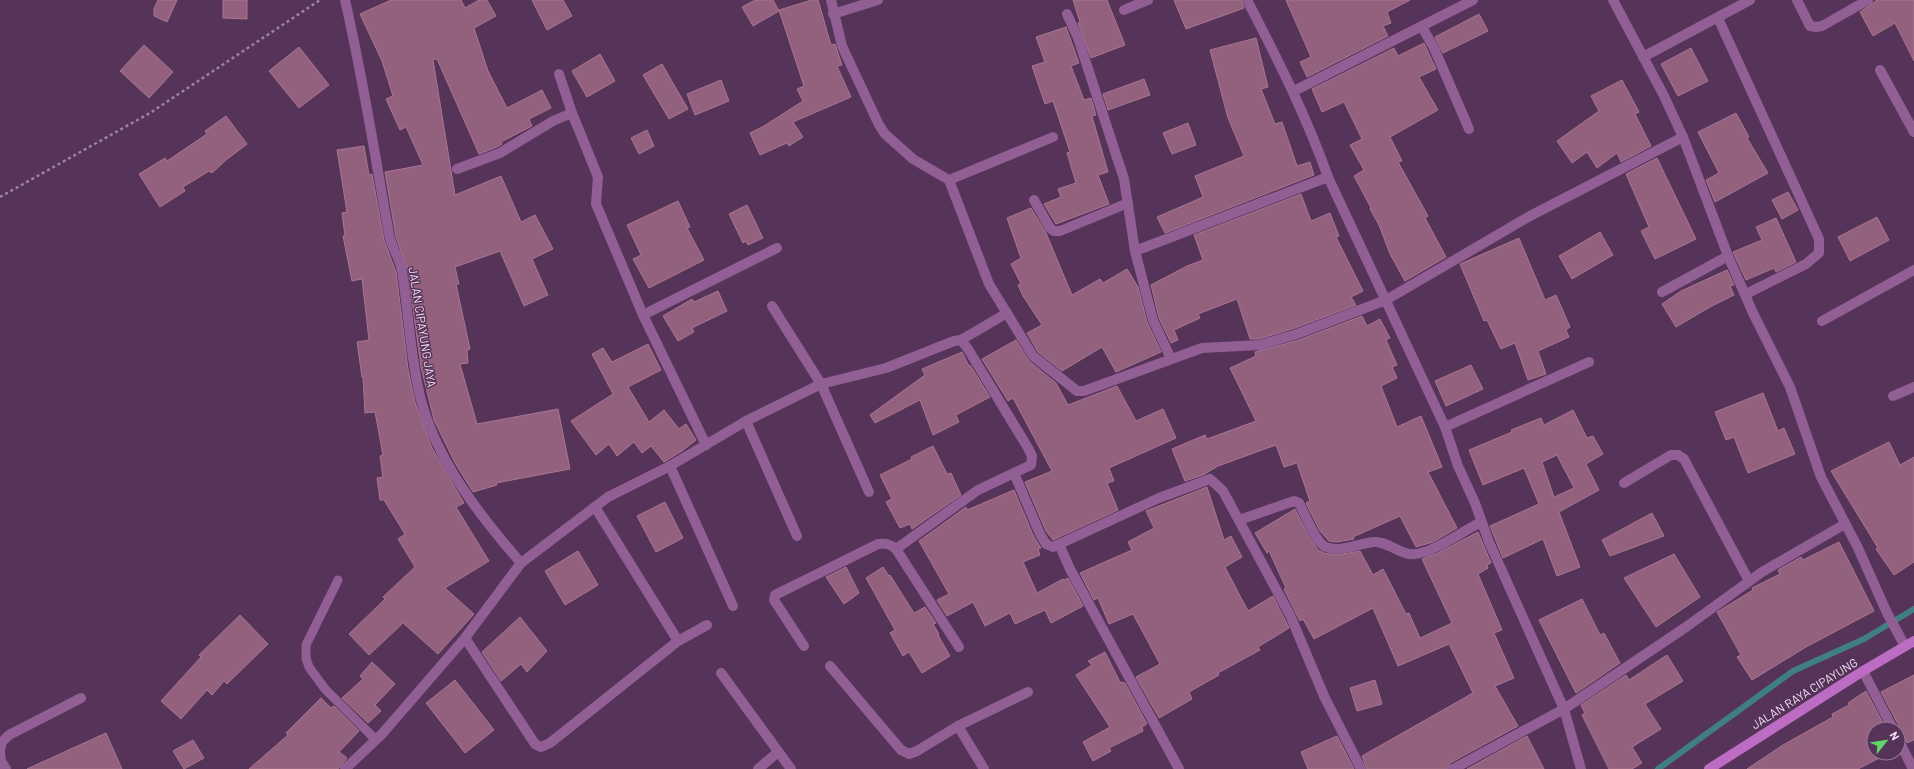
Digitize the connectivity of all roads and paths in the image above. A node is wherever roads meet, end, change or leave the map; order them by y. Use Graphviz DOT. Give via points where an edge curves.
graph roads {
  1 [pos="320,0"];
  2 [pos="344,0"];
  3 [pos="831,0"];
  4 [pos="878,0"];
  5 [pos="1148,0"];
  6 [pos="1247,0"];
  7 [pos="1473,0"];
  8 [pos="1613,0"];
  9 [pos="1750,0"];
  10 [pos="1797,0"];
  11 [pos="1868,0"];
  12 [pos="1124,10"];
  13 [pos="833,14"];
  14 [pos="1067,14"];
  15 [pos="1718,18"];
  16 [pos="1422,27"];
  17 [pos="1643,57"];
  18 [pos="1880,70"];
  19 [pos="559,74"];
  20 [pos="1294,91"];
  21 [pos="572,113"];
  22 [pos="1469,129"];
  23 [pos="1914,132"];
  24 [pos="1052,137"];
  25 [pos="1683,137"];
  26 [pos="457,169"];
  27 [pos="1328,177"];
  28 [pos="949,180"];
  29 [pos="0,197"];
  30 [pos="1034,200"];
  31 [pos="1128,204"];
  32 [pos="777,248"];
  33 [pos="1135,250"];
  34 [pos="1728,256"];
  35 [pos="1914,270"];
  36 [pos="1662,292"];
  37 [pos="1746,294"];
  38 [pos="1386,300"];
  39 [pos="772,306"];
  40 [pos="1007,313"];
  41 [pos="643,315"];
  42 [pos="1822,321"];
  43 [pos="961,340"];
  44 [pos="1171,359"];
  45 [pos="1589,362"];
  46 [pos="821,384"];
  47 [pos="1914,387"];
  48 [pos="1893,396"];
  49 [pos="746,420"];
  50 [pos="1445,427"];
  51 [pos="706,445"];
  52 [pos="670,466"];
  53 [pos="1014,473"];
  54 [pos="1624,483"];
  55 [pos="869,492"];
  56 [pos="595,507"];
  57 [pos="1239,520"];
  58 [pos="1481,522"];
  59 [pos="1845,524"];
  60 [pos="797,536"];
  61 [pos="1059,544"];
  62 [pos="896,548"];
  63 [pos="521,563"];
  64 [pos="338,580"];
  65 [pos="1749,581"];
  66 [pos="733,606"];
  67 [pos="707,625"];
  68 [pos="465,638"];
  69 [pos="678,641"];
  70 [pos="1914,641"];
  71 [pos="1903,643"];
  72 [pos="804,646"];
  73 [pos="958,647"];
  74 [pos="830,666"];
  75 [pos="1864,671"];
  76 [pos="721,673"];
  77 [pos="1028,692"];
  78 [pos="80,698"];
  79 [pos="1564,709"];
  80 [pos="1889,721"];
  81 [pos="958,726"];
  82 [pos="376,740"];
  83 [pos="0,751"];
  84 [pos="778,752"];
  85 [pos="1906,755"];
  86 [pos="6,769"];
  87 [pos="345,769"];
  88 [pos="758,769"];
  89 [pos="791,769"];
  90 [pos="984,769"];
  91 [pos="1179,769"];
  92 [pos="1361,769"];
  93 [pos="1452,769"];
  94 [pos="1582,769"];
  95 [pos="1709,769"];
  96 [pos="1913,769"];
  1 -- 29 [label="path" via="150,112"];
  2 -- 63 [label="street, JALAN CIPAYUNG JAYA" via="361,68 390,237 402,269 421,400 431,429 450,468 494,531"];
  3 -- 13 [label="street"];
  4 -- 13 [label="street"];
  5 -- 12 [label="street"];
  6 -- 20 [label="street"];
  7 -- 16 [label="street"];
  8 -- 17 [label="street"];
  9 -- 15 [label="street"];
  10 -- 11 [label="street" via="1810,26 1816,27"];
  13 -- 28 [label="street" via="842,46 885,134 913,159"];
  14 -- 31 [label="street" via="1078,38 1124,179"];
  15 -- 17 [label="street"];
  15 -- 37 [label="street" via="1816,232 1820,246 1820,253 1806,264"];
  16 -- 20 [label="street"];
  16 -- 22 [label="street" via="1434,48"];
  17 -- 25 [label="street"];
  18 -- 23 [label="street"];
  19 -- 21 [label="street"];
  20 -- 27 [label="street"];
  21 -- 26 [label="street" via="553,120 500,153"];
  21 -- 41 [label="street" via="598,177 596,204"];
  24 -- 28 [label="street"];
  25 -- 34 [label="street"];
  25 -- 38 [label="street" via="1530,216"];
  27 -- 33 [label="street"];
  27 -- 38 [label="street"];
  28 -- 40 [label="street" via="989,284"];
  30 -- 31 [label="street" via="1054,232"];
  31 -- 33 [label="street"];
  32 -- 41 [label="street"];
  33 -- 44 [label="street" via="1153,320"];
  34 -- 36 [label="street"];
  34 -- 37 [label="street"];
  35 -- 42 [label="street"];
  37 -- 59 [label="street" via="1790,387 1821,477"];
  38 -- 44 [label="street" via="1297,334 1260,345 1202,348"];
  38 -- 50 [label="street"];
  39 -- 46 [label="street"];
  40 -- 43 [label="street"];
  40 -- 44 [label="street" via="1032,356 1077,390 1084,392"];
  41 -- 51 [label="street"];
  43 -- 46 [label="street" via="886,368"];
  43 -- 53 [label="street" via="1032,456 1031,465"];
  45 -- 50 [label="street"];
  46 -- 49 [label="street"];
  46 -- 55 [label="street"];
  47 -- 48 [label="street"];
  49 -- 51 [label="street"];
  49 -- 60 [label="street"];
  50 -- 58 [label="street"];
  51 -- 52 [label="street"];
  52 -- 56 [label="street" via="608,497"];
  52 -- 66 [label="street"];
  53 -- 61 [label="street" via="1046,544 1052,547"];
  53 -- 62 [label="street" via="978,490"];
  54 -- 65 [label="street" via="1671,455 1678,455 1684,459"];
  56 -- 63 [label="street"];
  56 -- 69 [label="street"];
  57 -- 58 [label="street" via="1294,501 1299,503 1318,540 1325,547 1336,549 1376,542 1416,555"];
  57 -- 61 [label="street" via="1223,490 1210,479 1159,498"];
  57 -- 92 [label="street" via="1290,615 1324,696"];
  58 -- 79 [label="street"];
  59 -- 65 [label="street"];
  59 -- 71 [label="street"];
  61 -- 91 [label="street" via="1070,569"];
  62 -- 72 [label="street" via="891,544 878,544 775,595 774,600"];
  62 -- 73 [label="street"];
  63 -- 68 [label="street"];
  64 -- 82 [label="lane" via="306,645 306,658 325,689"];
  65 -- 79 [label="street"];
  67 -- 69 [label="street"];
  68 -- 69 [label="street" via="535,744 541,747"];
  68 -- 82 [label="street"];
  70 -- 71 [label="main road, JALAN RAYA CIPAYUNG"];
  71 -- 75 [label="main road, JALAN RAYA CIPAYUNG"];
  74 -- 81 [label="street" via="901,750 909,754"];
  75 -- 80 [label="street"];
  75 -- 95 [label="main road, JALAN RAYA CIPAYUNG"];
  76 -- 84 [label="street"];
  77 -- 81 [label="street"];
  78 -- 83 [label="street" via="9,735 2,742"];
  79 -- 93 [label="street"];
  79 -- 94 [label="street"];
  81 -- 90 [label="street"];
  82 -- 87 [label="street"];
  83 -- 86 [label="street" via="1,761"];
  84 -- 88 [label="street"];
  84 -- 89 [label="street"];
  85 -- 96 [label="street"];
}
